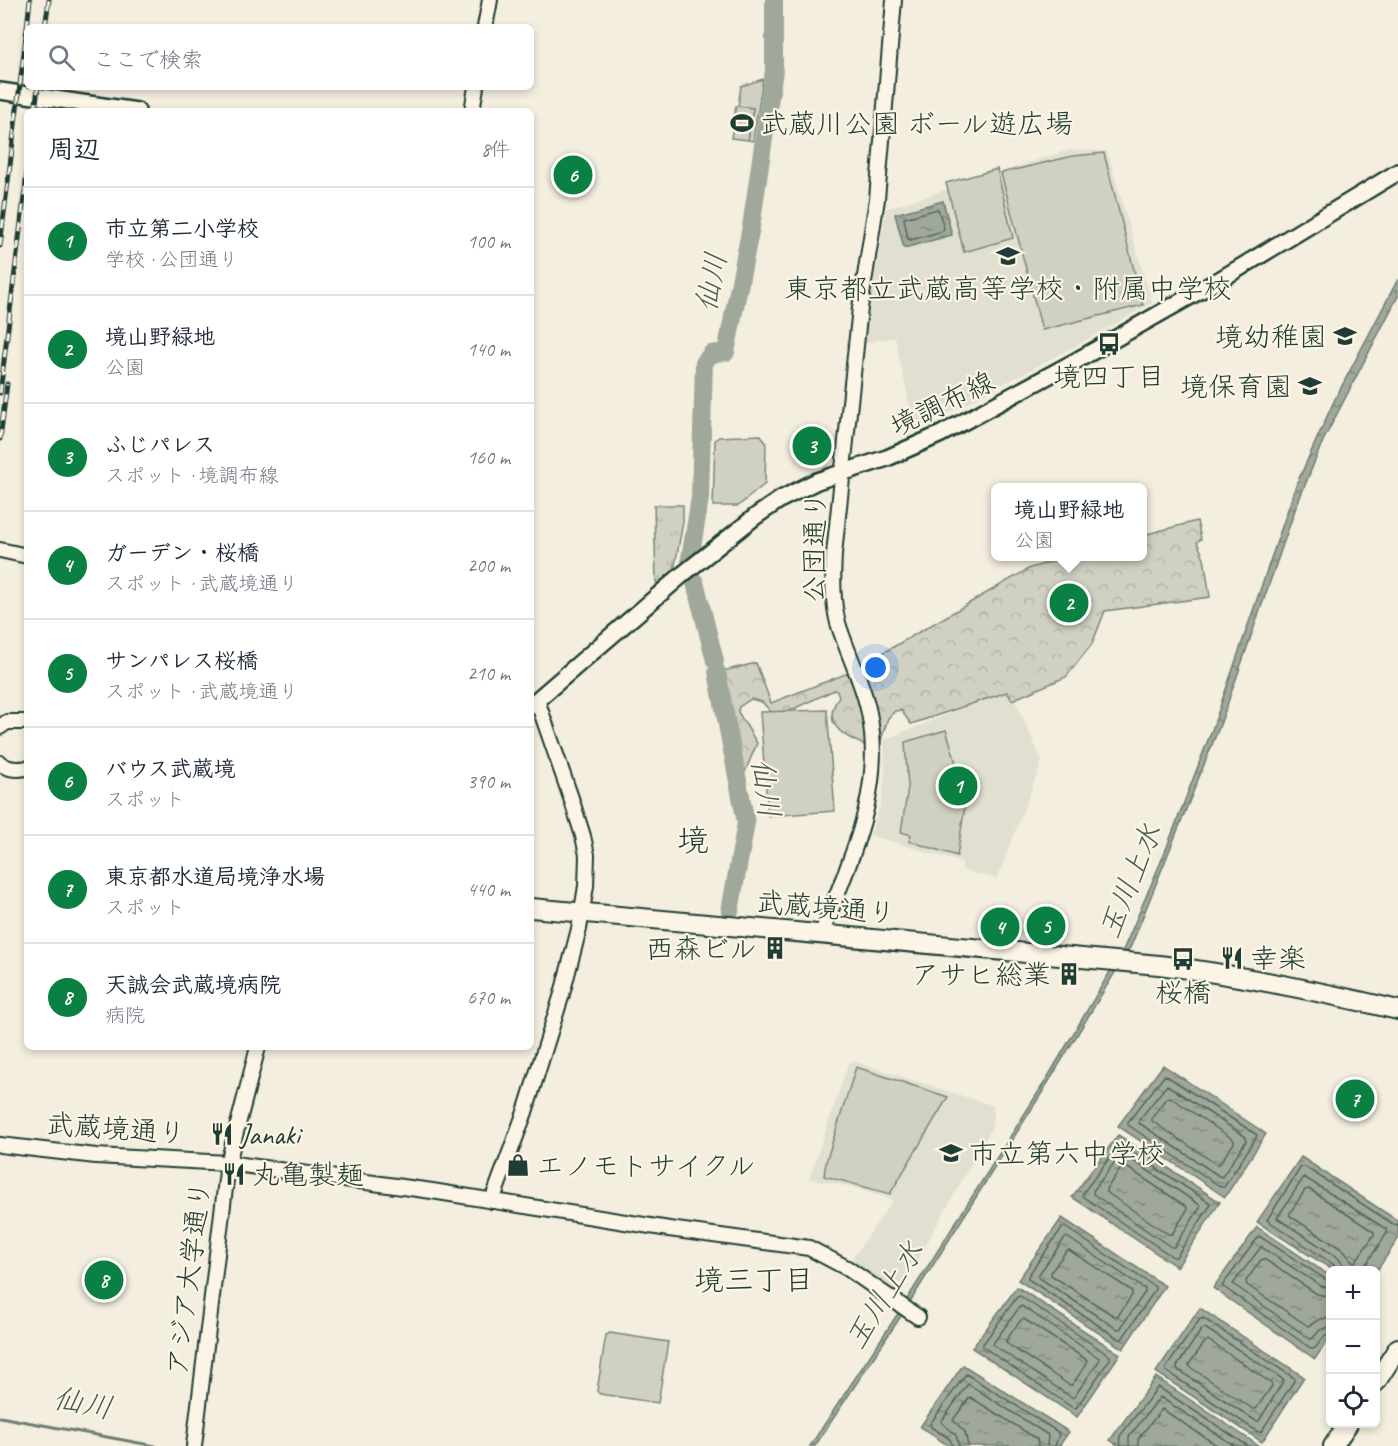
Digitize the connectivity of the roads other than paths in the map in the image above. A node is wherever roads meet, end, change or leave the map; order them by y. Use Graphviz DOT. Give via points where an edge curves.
graph roads {
  1 [pos="490,0"];
  2 [pos="894,0"];
  3 [pos="486,24"];
  4 [pos="476,90"];
  5 [pos="5,92"];
  6 [pos="117,108"];
  7 [pos="472,108"];
  8 [pos="1398,172"];
  9 [pos="842,471"];
  10 [pos="0,550"];
  11 [pos="24,555"];
  12 [pos="534,703"];
  13 [pos="24,721"];
  14 [pos="0,727"];
  15 [pos="0,763"];
  16 [pos="24,769"];
  17 [pos="534,908"];
  18 [pos="582,912"];
  19 [pos="822,933"];
  20 [pos="1398,1010"];
  21 [pos="257,1050"];
  22 [pos="0,1145"];
  23 [pos="228,1163"];
  24 [pos="492,1201"];
  25 [pos="918,1317"];
  26 [pos="1398,1348"];
  27 [pos="1380,1376"];
  28 [pos="1345,1428"];
  29 [pos="194,1446"];
  30 [pos="1333,1446"];
  1 -- 3 [label="street"];
  2 -- 9 [label="street, 公団通り" via="877,199"];
  4 -- 7 [label="street"];
  5 -- 6 [label="main road"];
  8 -- 9 [label="main road, 境調布線" via="1226,276 941,435"];
  9 -- 12 [label="main road, 境調布線" via="800,488 756,516"];
  9 -- 19 [label="street, 公団通り" via="834,554 835,604 869,711 875,756 868,806"];
  10 -- 11 [label="street"];
  12 -- 18 [label="street" via="572,798 585,845 587,871"];
  13 -- 14 [label="street" via="7,722"];
  15 -- 16 [label="street" via="16,770"];
  17 -- 18 [label="main road, 武蔵境通り"];
  18 -- 19 [label="main road, 武蔵境通り"];
  18 -- 24 [label="street" via="543,1057"];
  19 -- 20 [label="main road, 武蔵境通り" via="1231,974"];
  21 -- 23 [label="street, アジア大学通り"];
  22 -- 23 [label="street, 武蔵境通り" via="96,1156"];
  23 -- 24 [label="street, 武蔵境通り"];
  23 -- 29 [label="street, アジア大学通り"];
  24 -- 25 [label="street, 武蔵境通り" via="808,1248 847,1268"];
  26 -- 27 [label="main road"];
  28 -- 30 [label="main road"];
}
